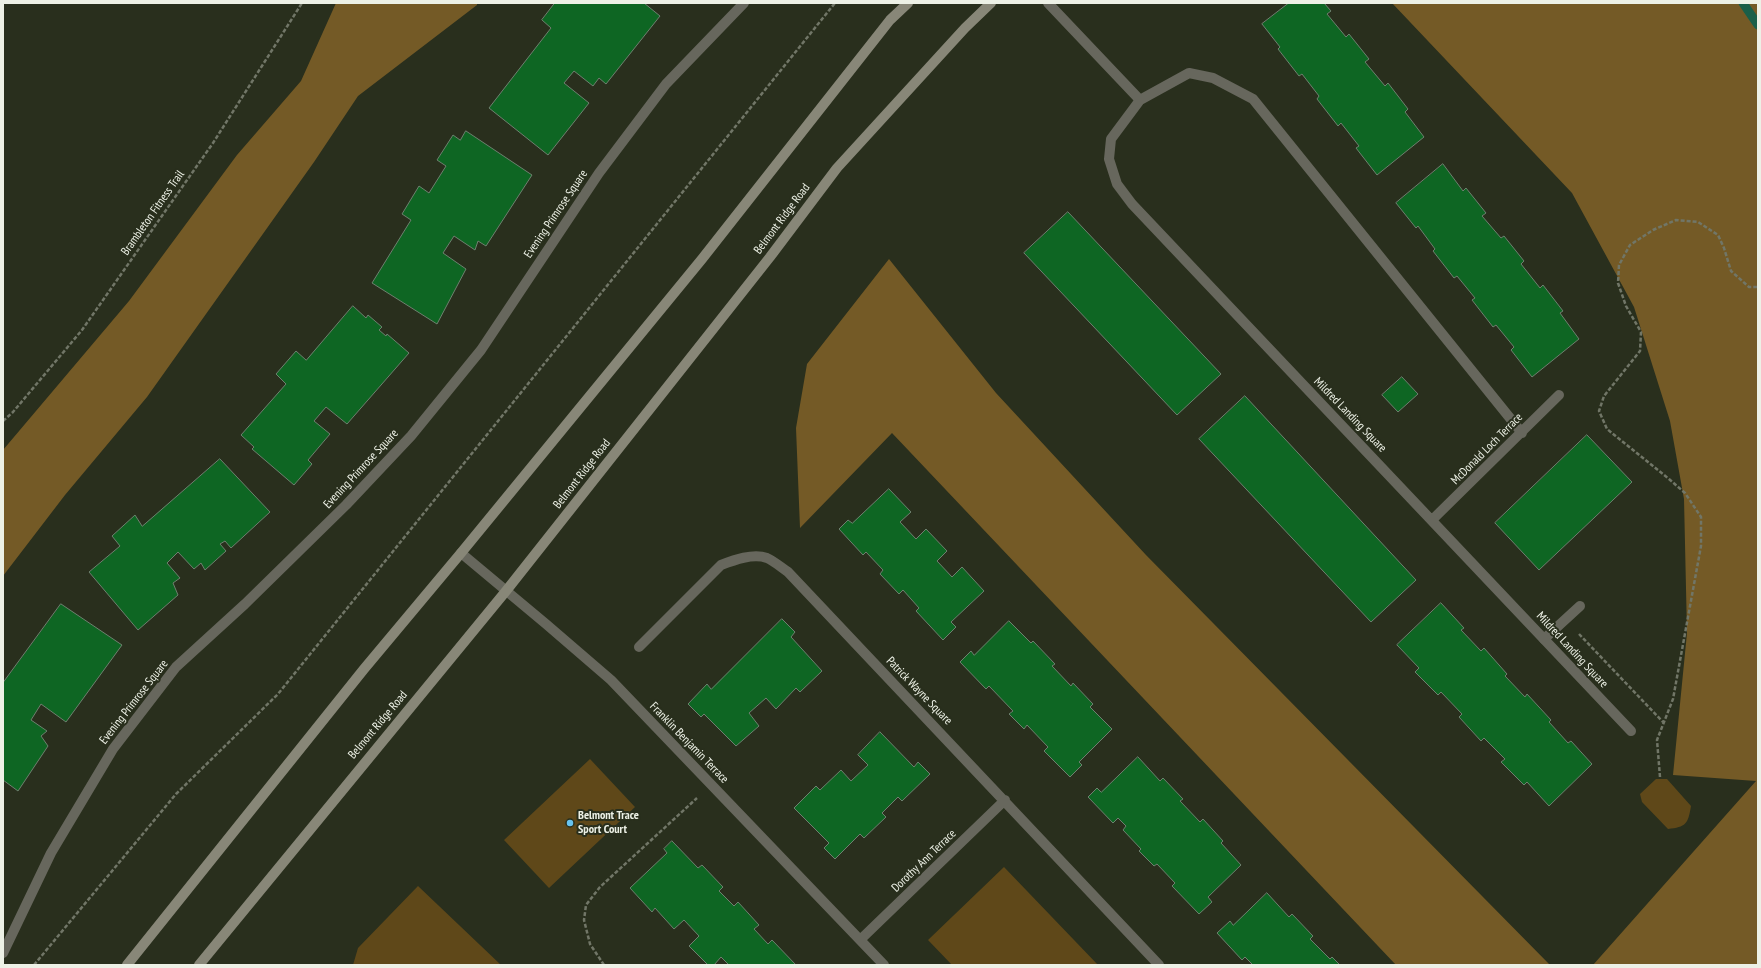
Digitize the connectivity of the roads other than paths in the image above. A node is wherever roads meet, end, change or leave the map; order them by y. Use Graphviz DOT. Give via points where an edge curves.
graph roads {
  1 [pos="744,3"];
  2 [pos="908,3"];
  3 [pos="991,3"];
  4 [pos="1048,3"];
  5 [pos="1140,100"];
  6 [pos="1559,395"];
  7 [pos="1522,433"];
  8 [pos="1432,520"];
  9 [pos="461,553"];
  10 [pos="506,591"];
  11 [pos="1580,606"];
  12 [pos="1544,639"];
  13 [pos="639,647"];
  14 [pos="1631,731"];
  15 [pos="1005,800"];
  16 [pos="860,940"];
  17 [pos="3,953"];
  18 [pos="127,965"];
  19 [pos="199,965"];
  20 [pos="884,965"];
  21 [pos="1159,965"];
  1 -- 17 [label="street, Evening Primrose Square" via="666,84 599,173 481,350 411,436 346,505 176,667 113,749 51,853"];
  2 -- 9 [label="main road" via="890,20 702,259"];
  3 -- 10 [label="main road, Belmont Ridge Road" via="837,168 770,257"];
  4 -- 5 [label="street"];
  5 -- 7 [label="street, Mildred Landing Square" via="1189,73 1213,78 1253,99"];
  5 -- 8 [label="street, Mildred Landing Square" via="1111,139 1110,159 1117,184 1132,204"];
  6 -- 7 [label="street, McDonald Loch Terrace"];
  7 -- 8 [label="street, McDonald Loch Terrace"];
  8 -- 12 [label="street, Mildred Landing Square"];
  9 -- 10 [label="street, Franklin Benjamin Terrace"];
  9 -- 18 [label="main road" via="364,669"];
  10 -- 16 [label="street, Franklin Benjamin Terrace" via="610,680"];
  10 -- 19 [label="main road, Belmont Ridge Road"];
  11 -- 12 [label="street"];
  12 -- 14 [label="street, Mildred Landing Square"];
  13 -- 15 [label="street, Patrick Wayne Square" via="721,566 750,557 767,558 788,572"];
  15 -- 16 [label="street, Dorothy Ann Terrace"];
  15 -- 21 [label="street, Patrick Wayne Square"];
  16 -- 20 [label="street, Franklin Benjamin Terrace"];
}
